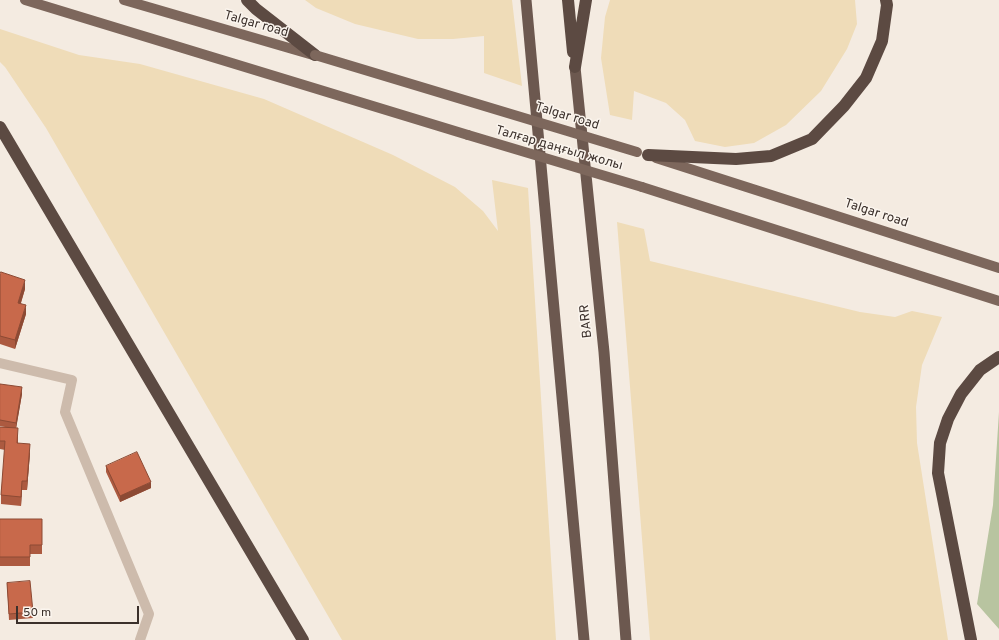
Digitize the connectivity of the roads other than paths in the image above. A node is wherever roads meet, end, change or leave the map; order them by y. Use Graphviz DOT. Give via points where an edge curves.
graph roads {
  1 [pos="25,0"];
  2 [pos="124,0"];
  3 [pos="248,0"];
  4 [pos="526,0"];
  5 [pos="568,0"];
  6 [pos="586,0"];
  7 [pos="886,0"];
  8 [pos="315,55"];
  9 [pos="575,67"];
  10 [pos="0,127"];
  11 [pos="642,154"];
  12 [pos="999,268"];
  13 [pos="999,301"];
  14 [pos="999,358"];
  15 [pos="0,363"];
  16 [pos="140,640"];
  17 [pos="303,640"];
  18 [pos="584,640"];
  19 [pos="626,640"];
  20 [pos="971,640"];
  1 -- 13 [label="main road, Талғар даңғыл жолы, bridge" via="642,187"];
  2 -- 8 [label="main road, Talgar road"];
  3 -- 8 [label="highway"];
  4 -- 18 [label="highway"];
  5 -- 9 [label="highway, BARR"];
  6 -- 9 [label="highway"];
  7 -- 11 [label="highway" via="882,41 866,78 844,106 812,139 771,156 736,159"];
  8 -- 11 [label="main road, Talgar road, bridge"];
  9 -- 19 [label="highway, BARR" via="604,352"];
  10 -- 17 [label="highway"];
  11 -- 12 [label="main road, Talgar road"];
  14 -- 20 [label="highway" via="980,370 960,394 940,443 938,473"];
  15 -- 16 [label="street" via="72,380 65,412 149,614"];
}
